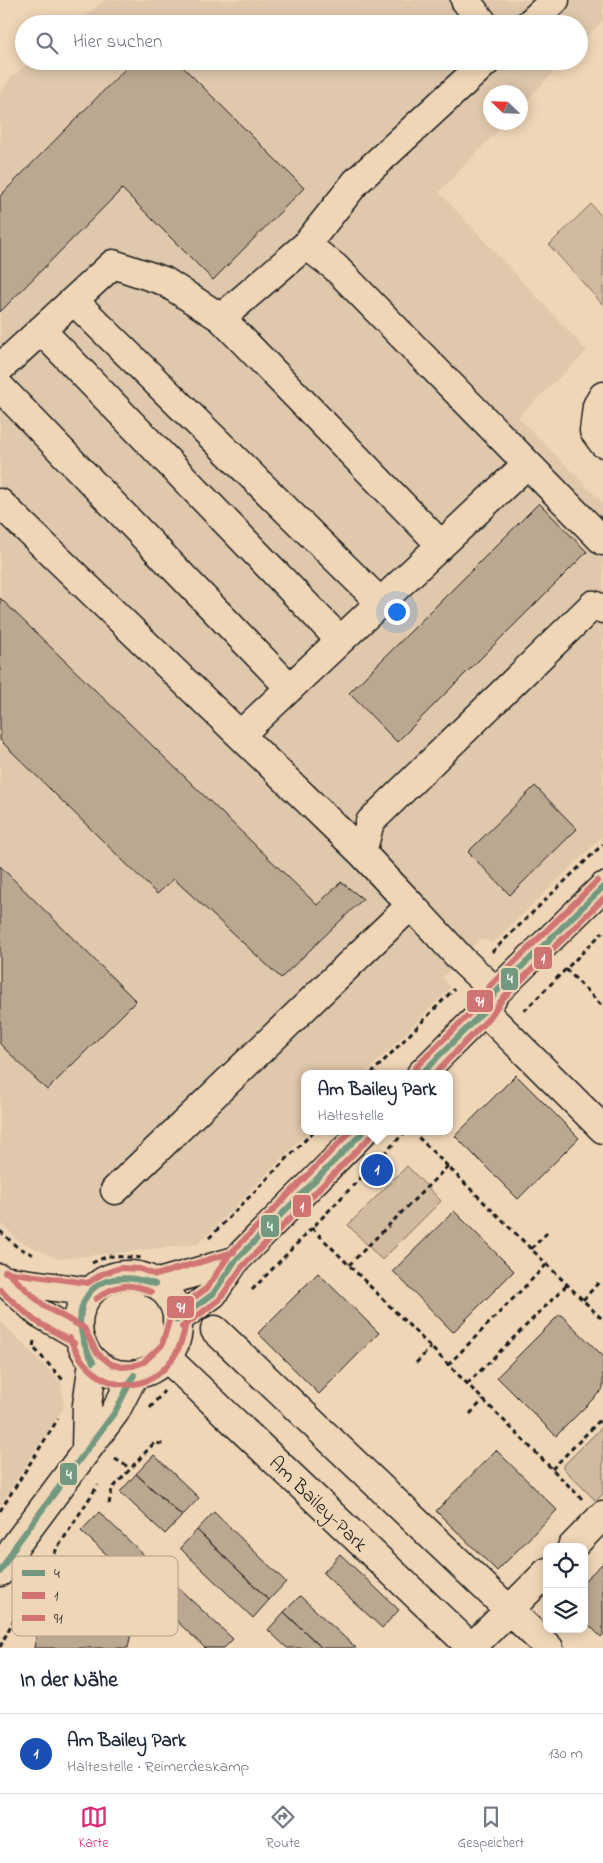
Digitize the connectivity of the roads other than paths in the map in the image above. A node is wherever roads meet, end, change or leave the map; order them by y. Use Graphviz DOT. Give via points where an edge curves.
graph roads {
  1 [pos="465,0"];
  2 [pos="554,0"];
  3 [pos="477,15"];
  4 [pos="538,15"];
  5 [pos="477,70"];
  6 [pos="306,245"];
  7 [pos="74,301"];
  8 [pos="221,318"];
  9 [pos="41,330"];
  10 [pos="0,368"];
  11 [pos="0,387"];
  12 [pos="603,396"];
  13 [pos="603,443"];
  14 [pos="527,464"];
  15 [pos="0,503"];
  16 [pos="603,542"];
  17 [pos="441,545"];
  18 [pos="380,602"];
  19 [pos="600,602"];
  20 [pos="340,640"];
  21 [pos="290,688"];
  22 [pos="240,735"];
  23 [pos="362,853"];
  24 [pos="603,886"];
  25 [pos="411,905"];
  26 [pos="490,1002"];
  27 [pos="425,1070"];
  28 [pos="603,1129"];
  29 [pos="360,1135"];
  30 [pos="115,1190"];
  31 [pos="235,1261"];
  32 [pos="1,1279"];
  33 [pos="155,1284"];
  34 [pos="91,1292"];
  35 [pos="177,1320"];
  36 [pos="215,1330"];
  37 [pos="78,1335"];
  38 [pos="166,1357"];
  39 [pos="94,1362"];
  40 [pos="134,1375"];
  41 [pos="86,1449"];
  42 [pos="602,1517"];
  43 [pos="576,1543"];
  44 [pos="0,1572"];
  45 [pos="543,1576"];
  46 [pos="509,1610"];
  47 [pos="472,1648"];
  48 [pos="549,1648"];
  1 -- 3 [label="main road"];
  2 -- 4 [label="main road"];
  5 -- 6 [label="main road" via="356,182"];
  6 -- 8 [label="main road"];
  6 -- 14 [label="main road" via="335,267"];
  7 -- 8 [label="main road" via="113,264 164,281"];
  7 -- 9 [label="main road"];
  7 -- 18 [label="main road"];
  8 -- 17 [label="main road"];
  9 -- 10 [label="main road"];
  9 -- 20 [label="main road"];
  11 -- 21 [label="main road"];
  12 -- 13 [label="main road" via="597,406 594,432"];
  14 -- 16 [label="main road"];
  14 -- 17 [label="main road"];
  15 -- 22 [label="main road"];
  17 -- 18 [label="main road"];
  18 -- 20 [label="main road"];
  19 -- 23 [label="main road" via="370,822"];
  20 -- 21 [label="main road"];
  21 -- 22 [label="main road"];
  22 -- 23 [label="main road"];
  23 -- 25 [label="main road"];
  24 -- 26 [label="main road"];
  25 -- 26 [label="main road" via="472,970"];
  25 -- 30 [label="main road"];
  26 -- 27 [label="main road"];
  26 -- 28 [label="main road" via="504,1031"];
  29 -- 31 [label="main road"];
  31 -- 33 [label="main road"];
  31 -- 35 [label="main road" via="212,1294"];
  32 -- 34 [label="main road"];
  32 -- 37 [label="main road" via="40,1313"];
  33 -- 34 [label="main road" via="144,1278 121,1275 100,1284"];
  33 -- 35 [label="main road" via="171,1300"];
  34 -- 37 [label="main road" via="80,1310"];
  35 -- 38 [label="main road" via="176,1340"];
  36 -- 46 [label="main road"];
  37 -- 39 [label="main road"];
  38 -- 40 [label="main road" via="152,1369"];
  38 -- 47 [label="main road, Am Bailey-Park"];
  39 -- 40 [label="main road" via="110,1373"];
  39 -- 41 [label="main road" via="87,1405"];
  40 -- 41 [label="main road" via="115,1412"];
  41 -- 44 [label="main road"];
  42 -- 43 [label="main road"];
  45 -- 46 [label="main road"];
  46 -- 47 [label="main road"];
  46 -- 48 [label="main road"];
}
